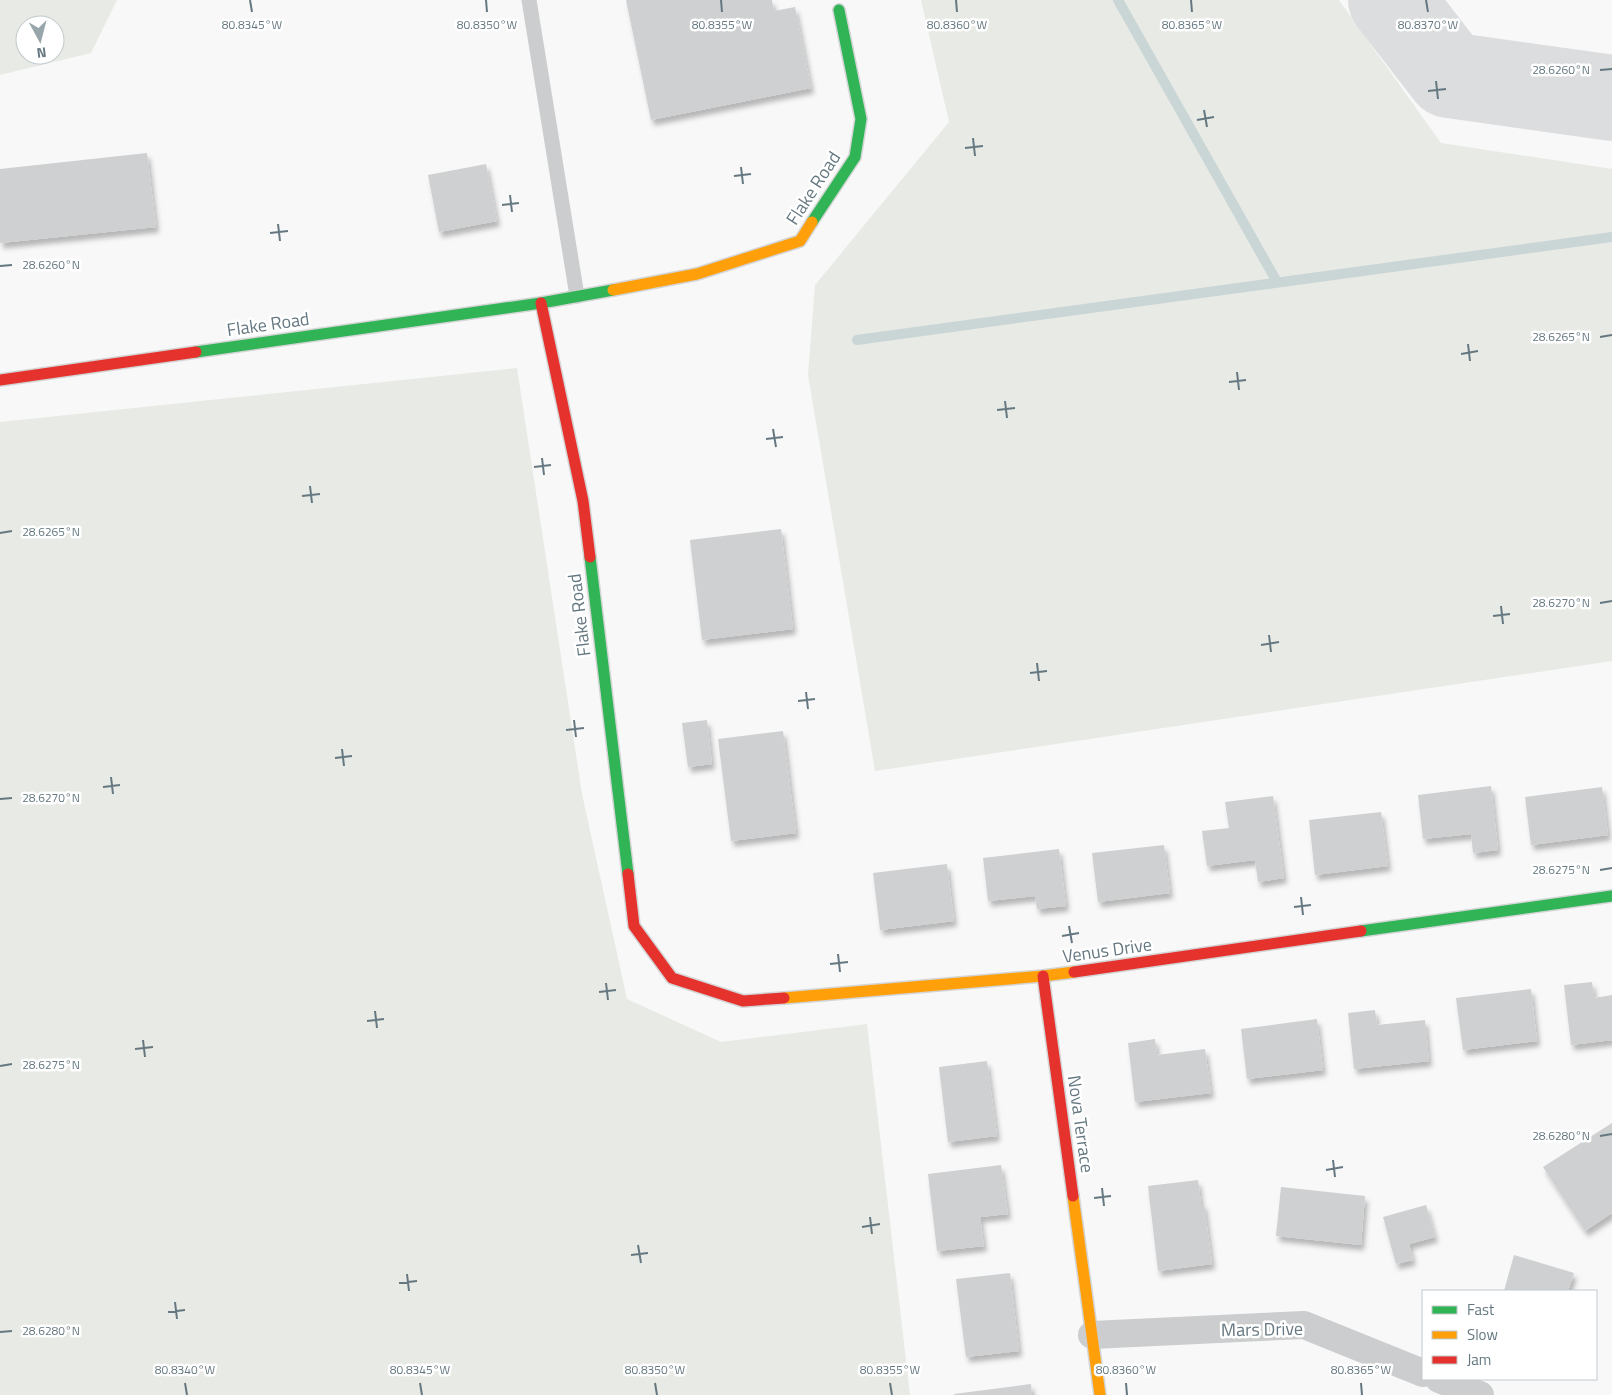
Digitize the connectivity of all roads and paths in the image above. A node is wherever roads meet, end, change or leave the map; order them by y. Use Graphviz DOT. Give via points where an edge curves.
graph roads {
  1 [pos="528,0"];
  2 [pos="840,10"];
  3 [pos="577,296"];
  4 [pos="541,303"];
  5 [pos="0,380"];
  6 [pos="1612,896"];
  7 [pos="634,926"];
  8 [pos="1043,976"];
  9 [pos="1092,1335"];
  10 [pos="1422,1373"];
  11 [pos="1442,1380"];
  12 [pos="1100,1395"];
  13 [pos="1480,1395"];
  1 -- 3 [label="lane"];
  2 -- 3 [label="street, Flake Road" via="861,119 855,157 800,241 696,274"];
  3 -- 4 [label="street, Flake Road"];
  4 -- 5 [label="street, Flake Road"];
  4 -- 7 [label="street, Flake Road" via="583,501"];
  6 -- 8 [label="street, Venus Drive"];
  7 -- 8 [label="street, Venus Drive" via="672,978 743,1001"];
  8 -- 9 [label="street, Nova Terrace"];
  9 -- 10 [label="street, Mars Drive" via="1304,1325"];
  9 -- 12 [label="street, Nova Terrace"];
  11 -- 13 [label="street"];
}
